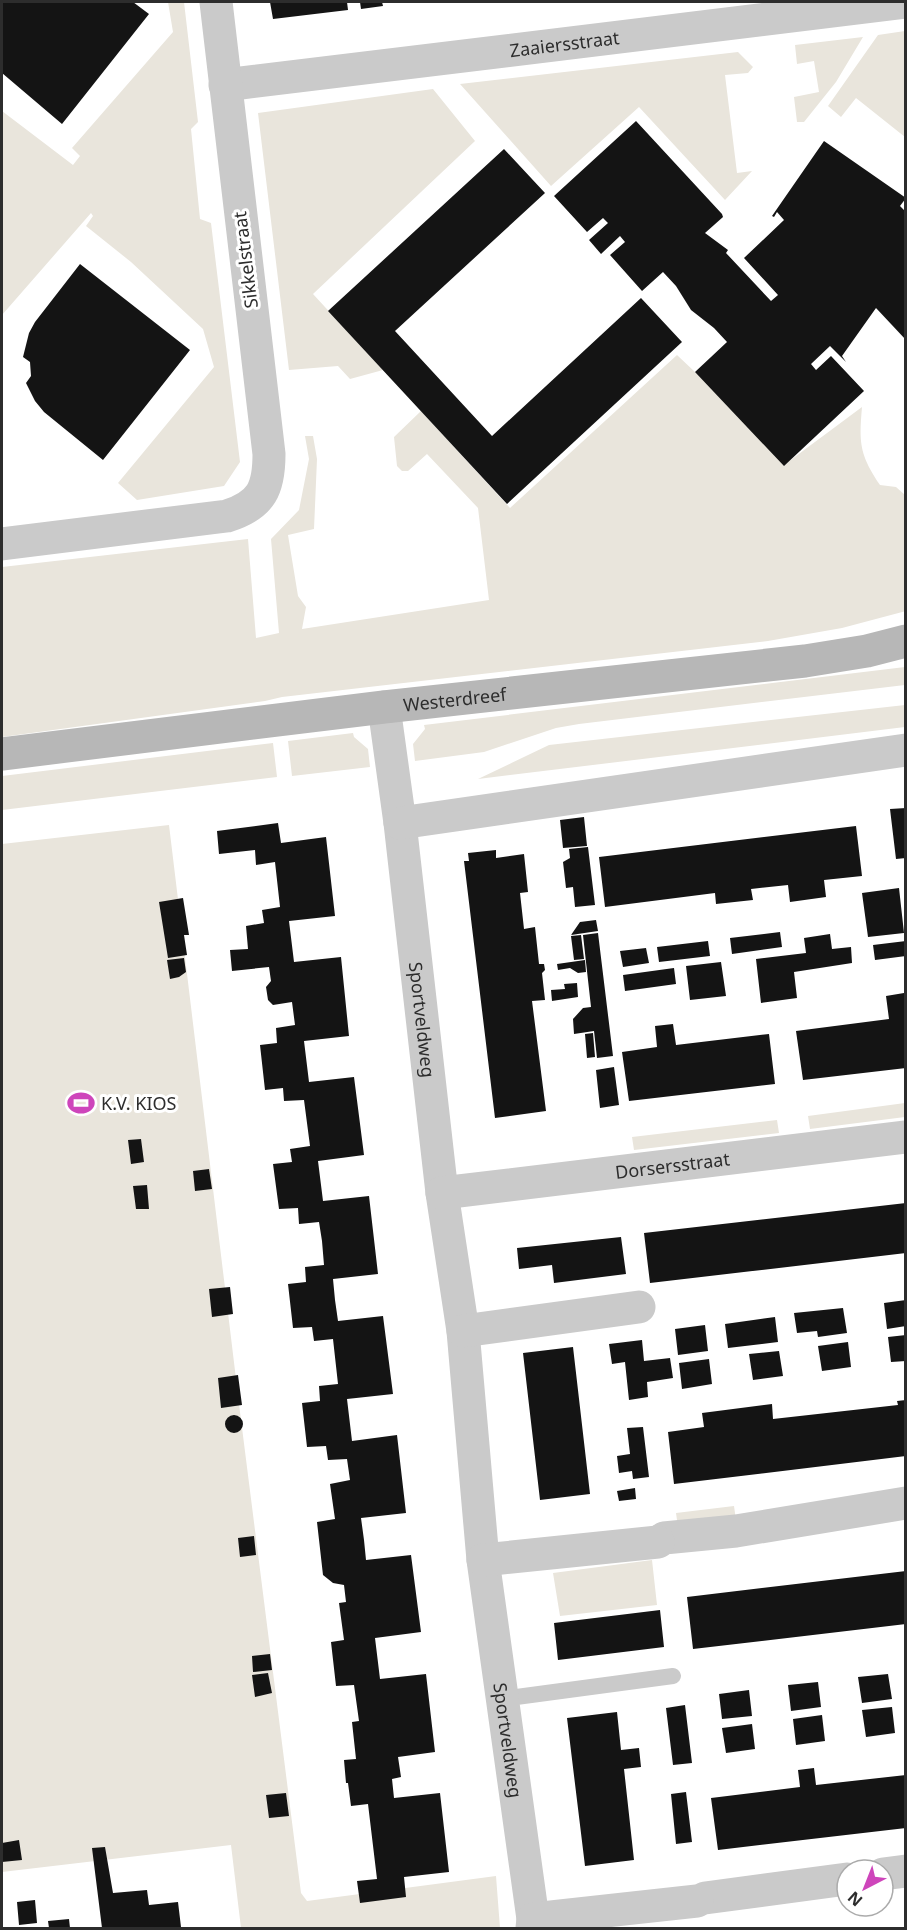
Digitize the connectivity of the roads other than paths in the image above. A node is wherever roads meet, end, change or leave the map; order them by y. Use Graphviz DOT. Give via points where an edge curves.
graph roads {
  1 [pos="216,2"];
  2 [pos="906,2"];
  3 [pos="225,85"];
  4 [pos="2,544"];
  5 [pos="906,641"];
  6 [pos="384,707"];
  7 [pos="906,750"];
  8 [pos="2,754"];
  9 [pos="400,823"];
  10 [pos="906,1137"];
  11 [pos="442,1193"];
  12 [pos="639,1307"];
  13 [pos="463,1331"];
  14 [pos="906,1503"];
  15 [pos="483,1560"];
  16 [pos="673,1676"];
  17 [pos="502,1699"];
  18 [pos="835,1881"];
  19 [pos="533,1924"];
  1 -- 3 [label="street, Sikkelstraat"];
  2 -- 3 [label="street, Zaaiersstraat"];
  3 -- 4 [label="street, Sikkelstraat" via="269,454 265,488 244,508 219,517"];
  5 -- 6 [label="street, Westerdreef" via="805,661"];
  6 -- 8 [label="street, Westerdreef"];
  6 -- 9 [label="street, Sportveldweg"];
  7 -- 9 [label="street"];
  9 -- 11 [label="street, Sportveldweg"];
  10 -- 11 [label="street, Dorsersstraat"];
  11 -- 13 [label="street, Sportveldweg"];
  12 -- 13 [label="street"];
  13 -- 15 [label="street, Sportveldweg"];
  14 -- 15 [label="street" via="736,1531"];
  15 -- 17 [label="street, Sportveldweg"];
  16 -- 17 [label="lane"];
  17 -- 19 [label="street, Sportveldweg"];
  18 -- 19 [label="street, Sportveldweg"];
}
